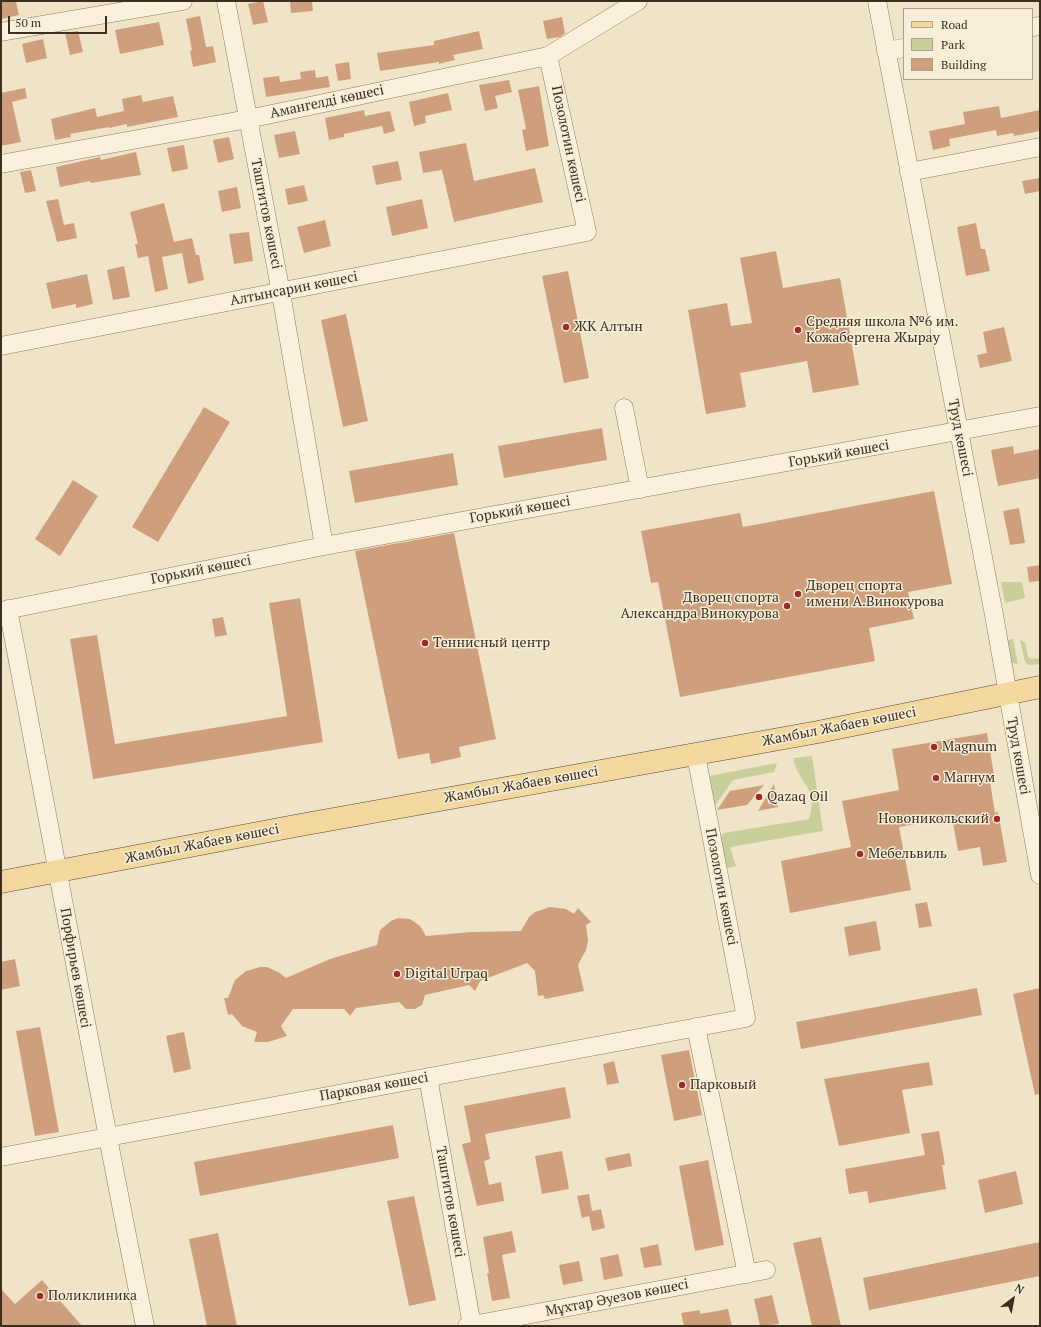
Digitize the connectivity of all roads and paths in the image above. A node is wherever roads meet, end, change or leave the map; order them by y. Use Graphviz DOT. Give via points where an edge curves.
graph roads {
  1 [pos="183,1"];
  2 [pos="226,1"];
  3 [pos="638,1"];
  4 [pos="877,1"];
  5 [pos="1,32"];
  6 [pos="903,48"];
  7 [pos="886,51"];
  8 [pos="548,56"];
  9 [pos="248,119"];
  10 [pos="1040,147"];
  11 [pos="1,164"];
  12 [pos="909,172"];
  13 [pos="588,232"];
  14 [pos="281,292"];
  15 [pos="1,346"];
  16 [pos="624,408"];
  17 [pos="1040,416"];
  18 [pos="959,432"];
  19 [pos="640,489"];
  20 [pos="324,546"];
  21 [pos="5,610"];
  22 [pos="1040,687"];
  23 [pos="1007,694"];
  24 [pos="696,755"];
  25 [pos="58,871"];
  26 [pos="1040,875"];
  27 [pos="1,882"];
  28 [pos="746,1018"];
  29 [pos="696,1027"];
  30 [pos="428,1077"];
  31 [pos="107,1137"];
  32 [pos="1,1158"];
  33 [pos="766,1270"];
  34 [pos="747,1274"];
  35 [pos="145,1326"];
  36 [pos="471,1326"];
  1 -- 5 [label="street"];
  2 -- 9 [label="street, Таштитов көшесі"];
  3 -- 8 [label="street, Амангелді көшесі"];
  4 -- 7 [label="street, Труд көшесі"];
  6 -- 7 [label="street"];
  7 -- 12 [label="street, Труд көшесі"];
  8 -- 9 [label="street, Амангелді көшесі"];
  8 -- 13 [label="street, Позолотин көшесі"];
  9 -- 11 [label="street, Амангелді көшесі"];
  9 -- 14 [label="street, Таштитов көшесі"];
  10 -- 12 [label="street"];
  12 -- 18 [label="street, Труд көшесі"];
  13 -- 14 [label="street, Алтынсарин көшесі"];
  14 -- 15 [label="street, Алтынсарин көшесі"];
  14 -- 20 [label="street, Таштитов көшесі"];
  16 -- 19 [label="street"];
  17 -- 18 [label="street, Горький көшесі"];
  18 -- 19 [label="street, Горький көшесі"];
  18 -- 23 [label="street, Труд көшесі"];
  19 -- 20 [label="street, Горький көшесі"];
  20 -- 21 [label="street, Горький көшесі"];
  21 -- 25 [label="street, Порфирьев көшесі"];
  22 -- 23 [label="main road, Жамбыл Жабаев көшесі"];
  23 -- 24 [label="main road, Жамбыл Жабаев көшесі"];
  23 -- 26 [label="street, Труд көшесі"];
  24 -- 25 [label="main road, Жамбыл Жабаев көшесі"];
  24 -- 28 [label="street, Позолотин көшесі"];
  25 -- 27 [label="main road, Жамбыл Жабаев көшесі"];
  25 -- 31 [label="street, Порфирьев көшесі"];
  28 -- 29 [label="street, Парковая көшесі"];
  29 -- 30 [label="street, Парковая көшесі"];
  29 -- 34 [label="street"];
  30 -- 31 [label="street, Парковая көшесі"];
  30 -- 36 [label="street, Таштитов көшесі"];
  31 -- 32 [label="street, Парковая көшесі"];
  31 -- 35 [label="street, Порфирьев көшесі"];
  33 -- 34 [label="street, Мұхтар Әуезов көшесі"];
  34 -- 36 [label="street, Мұхтар Әуезов көшесі"];
}
